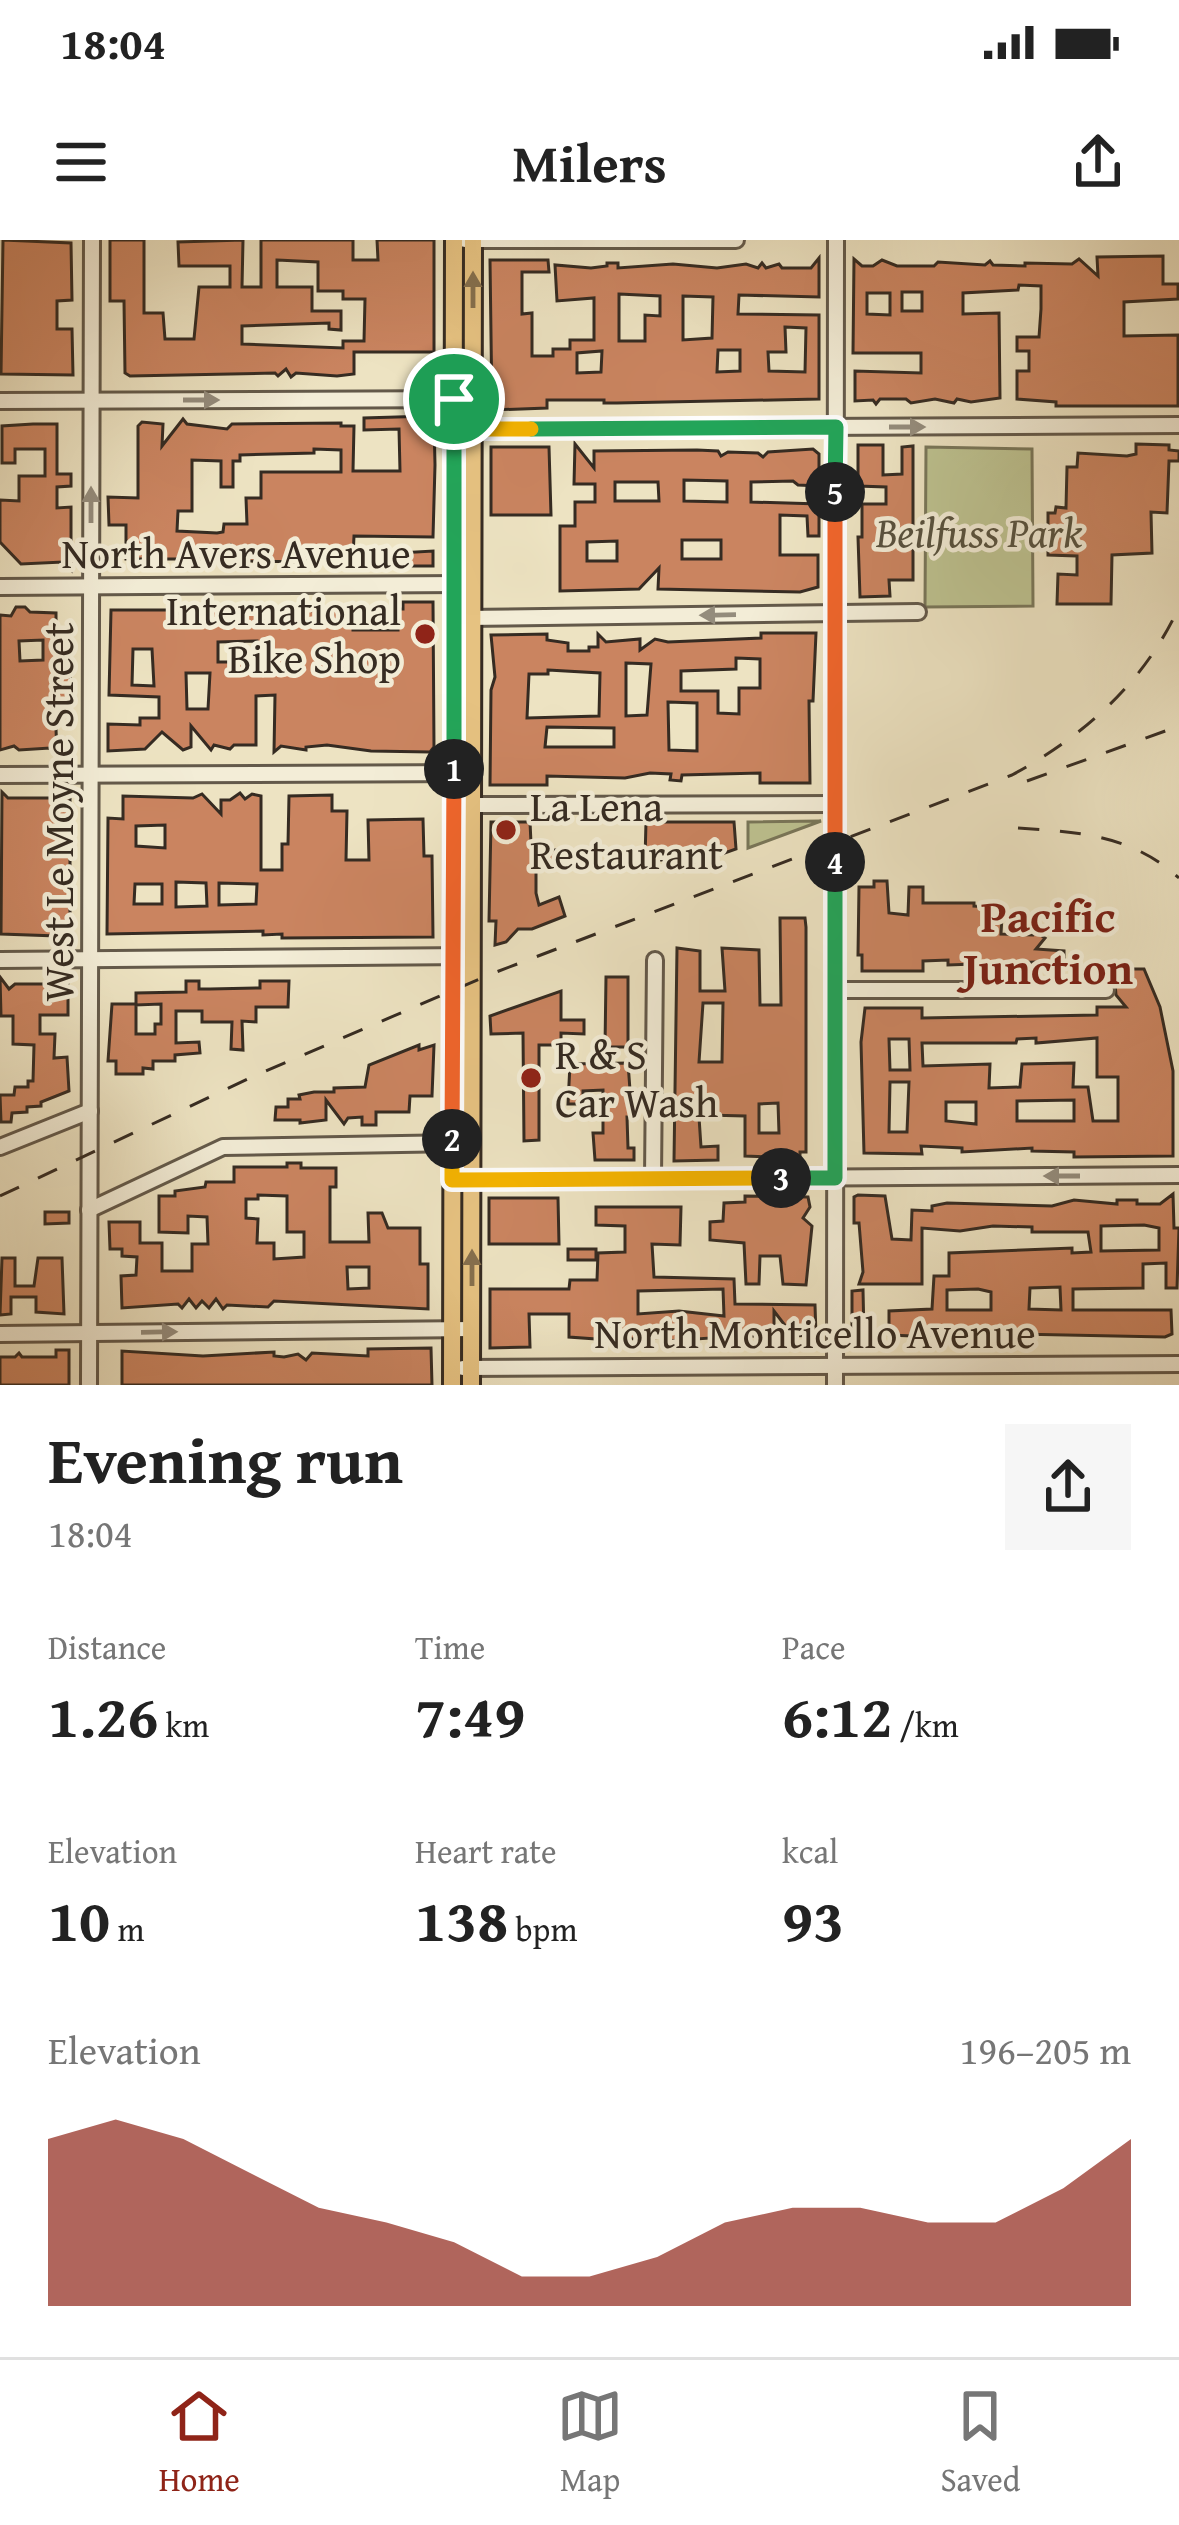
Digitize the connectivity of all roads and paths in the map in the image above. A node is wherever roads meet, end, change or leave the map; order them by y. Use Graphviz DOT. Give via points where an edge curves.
graph roads {
  1 [pos="92,240"];
  2 [pos="454,240"];
  3 [pos="473,240"];
  4 [pos="736,240"];
  5 [pos="836,240"];
  6 [pos="454,399"];
  7 [pos="473,399"];
  8 [pos="0,401"];
  9 [pos="92,401"];
  10 [pos="1179,425"];
  11 [pos="836,427"];
  12 [pos="454,429"];
  13 [pos="473,429"];
  14 [pos="464,584"];
  15 [pos="0,587"];
  16 [pos="91,587"];
  17 [pos="918,612"];
  18 [pos="835,614"];
  19 [pos="464,618"];
  20 [pos="464,773"];
  21 [pos="0,775"];
  22 [pos="91,775"];
  23 [pos="834,804"];
  24 [pos="464,806"];
  25 [pos="463,956"];
  26 [pos="90,959"];
  27 [pos="0,960"];
  28 [pos="655,960"];
  29 [pos="835,990"];
  30 [pos="1106,990"];
  31 [pos="90,1111"];
  32 [pos="452,1143"];
  33 [pos="472,1143"];
  34 [pos="0,1147"];
  35 [pos="1179,1175"];
  36 [pos="835,1178"];
  37 [pos="653,1179"];
  38 [pos="452,1180"];
  39 [pos="472,1180"];
  40 [pos="89,1210"];
  41 [pos="452,1329"];
  42 [pos="472,1329"];
  43 [pos="89,1333"];
  44 [pos="0,1334"];
  45 [pos="1179,1364"];
  46 [pos="835,1366"];
  47 [pos="462,1376"];
  48 [pos="89,1385"];
  49 [pos="835,1385"];
  1 -- 9 [label="street, West Le Moyne Street"];
  2 -- 3 [label="street"];
  2 -- 6 [label="main road"];
  3 -- 4 [label="street"];
  7 -- 3 [label="main road, one-way"];
  5 -- 11 [label="street"];
  6 -- 7 [label="street"];
  9 -- 6 [label="street, one-way"];
  6 -- 12 [label="main road"];
  7 -- 13 [label="main road"];
  8 -- 9 [label="street"];
  16 -- 9 [label="street, West Le Moyne Street, one-way"];
  11 -- 10 [label="street, one-way"];
  11 -- 13 [label="street"];
  11 -- 18 [label="street"];
  12 -- 13 [label="street"];
  12 -- 14 [label="main road"];
  13 -- 14 [label="main road"];
  14 -- 16 [label="street, North Avers Avenue"];
  14 -- 19 [label="main road"];
  15 -- 16 [label="street, North Avers Avenue"];
  16 -- 22 [label="street, West Le Moyne Street"];
  17 -- 18 [label="street"];
  18 -- 19 [label="street, one-way"];
  18 -- 23 [label="street"];
  19 -- 20 [label="main road"];
  20 -- 22 [label="street"];
  20 -- 24 [label="main road"];
  21 -- 22 [label="street"];
  22 -- 26 [label="street, West Le Moyne Street"];
  23 -- 24 [label="street"];
  23 -- 29 [label="street"];
  24 -- 25 [label="main road"];
  25 -- 26 [label="street"];
  25 -- 32 [label="main road"];
  25 -- 33 [label="main road"];
  26 -- 27 [label="street"];
  26 -- 31 [label="street, West Le Moyne Street"];
  28 -- 37 [label="street"];
  29 -- 30 [label="street"];
  29 -- 36 [label="street"];
  31 -- 34 [label="street"];
  31 -- 40 [label="street, West Le Moyne Street"];
  32 -- 33 [label="street"];
  32 -- 38 [label="main road"];
  32 -- 40 [label="street" via="223,1147"];
  33 -- 39 [label="main road"];
  35 -- 36 [label="street, one-way"];
  36 -- 37 [label="street"];
  36 -- 46 [label="street"];
  37 -- 39 [label="street"];
  38 -- 39 [label="street"];
  38 -- 41 [label="main road"];
  42 -- 39 [label="main road, one-way"];
  40 -- 43 [label="street, West Le Moyne Street"];
  41 -- 42 [label="street"];
  43 -- 41 [label="street, one-way"];
  41 -- 47 [label="main road"];
  42 -- 47 [label="main road"];
  43 -- 44 [label="street"];
  43 -- 48 [label="street, West Le Moyne Street"];
  45 -- 46 [label="street, North Monticello Avenue"];
  46 -- 47 [label="street, North Monticello Avenue"];
  46 -- 49 [label="street"];
}
